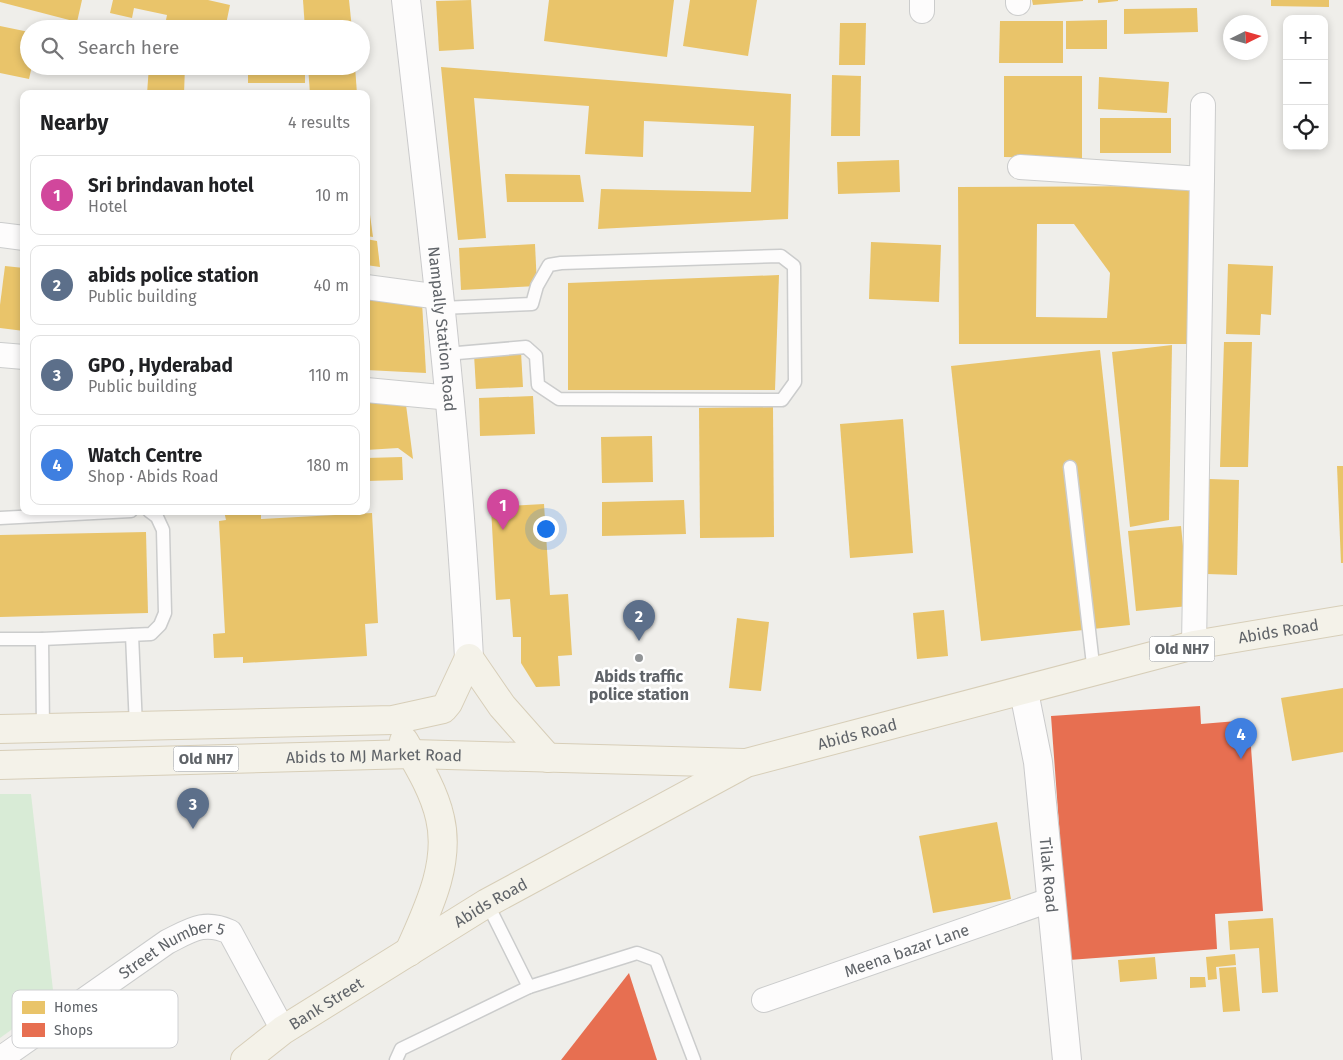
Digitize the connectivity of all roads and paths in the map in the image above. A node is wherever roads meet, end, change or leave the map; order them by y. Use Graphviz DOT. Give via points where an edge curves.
graph roads {
  1 [pos="406,0"];
  2 [pos="1203,105"];
  3 [pos="1020,167"];
  4 [pos="1202,179"];
  5 [pos="0,235"];
  6 [pos="20,238"];
  7 [pos="370,288"];
  8 [pos="440,303"];
  9 [pos="446,354"];
  10 [pos="0,355"];
  11 [pos="20,357"];
  12 [pos="370,390"];
  13 [pos="451,398"];
  14 [pos="1070,468"];
  15 [pos="56,515"];
  16 [pos="154,515"];
  17 [pos="0,518"];
  18 [pos="1343,620"];
  19 [pos="132,635"];
  20 [pos="0,639"];
  21 [pos="42,639"];
  22 [pos="1194,646"];
  23 [pos="469,658"];
  24 [pos="1094,672"];
  25 [pos="1024,692"];
  26 [pos="393,720"];
  27 [pos="136,727"];
  28 [pos="43,728"];
  29 [pos="0,729"];
  30 [pos="412,754"];
  31 [pos="548,758"];
  32 [pos="746,763"];
  33 [pos="0,765"];
  34 [pos="1050,900"];
  35 [pos="487,903"];
  36 [pos="409,952"];
  37 [pos="528,987"];
  38 [pos="98,990"];
  39 [pos="764,1000"];
  40 [pos="283,1030"];
  41 [pos="17,1048"];
  42 [pos="0,1060"];
  43 [pos="245,1060"];
  44 [pos="396,1060"];
  45 [pos="694,1060"];
  46 [pos="1067,1060"];
  1 -- 8 [label="main road, Nampally Station Road"];
  2 -- 4 [label="street"];
  3 -- 4 [label="street"];
  4 -- 22 [label="street"];
  5 -- 6 [label="street"];
  7 -- 8 [label="street"];
  8 -- 9 [label="main road, Nampally Station Road"];
  8 -- 9 [label="lane" via="532,304 537,286 549,266 561,263 781,256 794,266 795,382 782,400 559,399 538,385 536,356 526,347"];
  9 -- 13 [label="main road, Nampally Station Road"];
  10 -- 11 [label="street"];
  12 -- 13 [label="street"];
  13 -- 23 [label="main road, Nampally Station Road"];
  14 -- 24 [label="lane"];
  15 -- 17 [label="lane"];
  16 -- 19 [label="lane" via="163,530 165,613 160,626 151,634"];
  18 -- 22 [label="main road, Abids Road / Old NH7"];
  19 -- 21 [label="lane"];
  19 -- 27 [label="lane"];
  20 -- 21 [label="lane"];
  21 -- 28 [label="lane"];
  22 -- 24 [label="main road, Abids Road / Old NH7"];
  23 -- 26 [label="main road, Abids to MJ Market Road" via="444,707"];
  23 -- 31 [label="main road" via="502,706"];
  24 -- 25 [label="main road, Abids Road / Old NH7"];
  25 -- 32 [label="main road, Abids Road / Old NH7"];
  25 -- 34 [label="main road, Tilak Road" via="1038,762"];
  26 -- 27 [label="main road, Abids to MJ Market Road / Old NH7"];
  26 -- 30 [label="main road"];
  27 -- 28 [label="main road, Abids to MJ Market Road / Old NH7"];
  28 -- 29 [label="main road, Abids to MJ Market Road / Old NH7"];
  30 -- 31 [label="main road, Abids to MJ Market Road / Old NH7"];
  30 -- 33 [label="main road, Abids to MJ Market Road / Old NH7"];
  30 -- 36 [label="main road" via="440,818 442,860 428,907"];
  31 -- 32 [label="main road, Abids to MJ Market Road / Old NH7"];
  32 -- 35 [label="main road, Abids Road"];
  34 -- 39 [label="street, Meena bazar Lane"];
  34 -- 46 [label="main road, Tilak Road"];
  35 -- 36 [label="main road, Abids Road"];
  35 -- 37 [label="lane"];
  36 -- 40 [label="main road, Bank Street"];
  37 -- 44 [label="lane" via="401,1049"];
  37 -- 45 [label="lane" via="637,953 656,960"];
  38 -- 40 [label="street, Street Number 5" via="166,942 196,928 216,925 230,932"];
  40 -- 43 [label="main road, Bank Street"];
  41 -- 42 [label="street, Street Number 5"];
}
